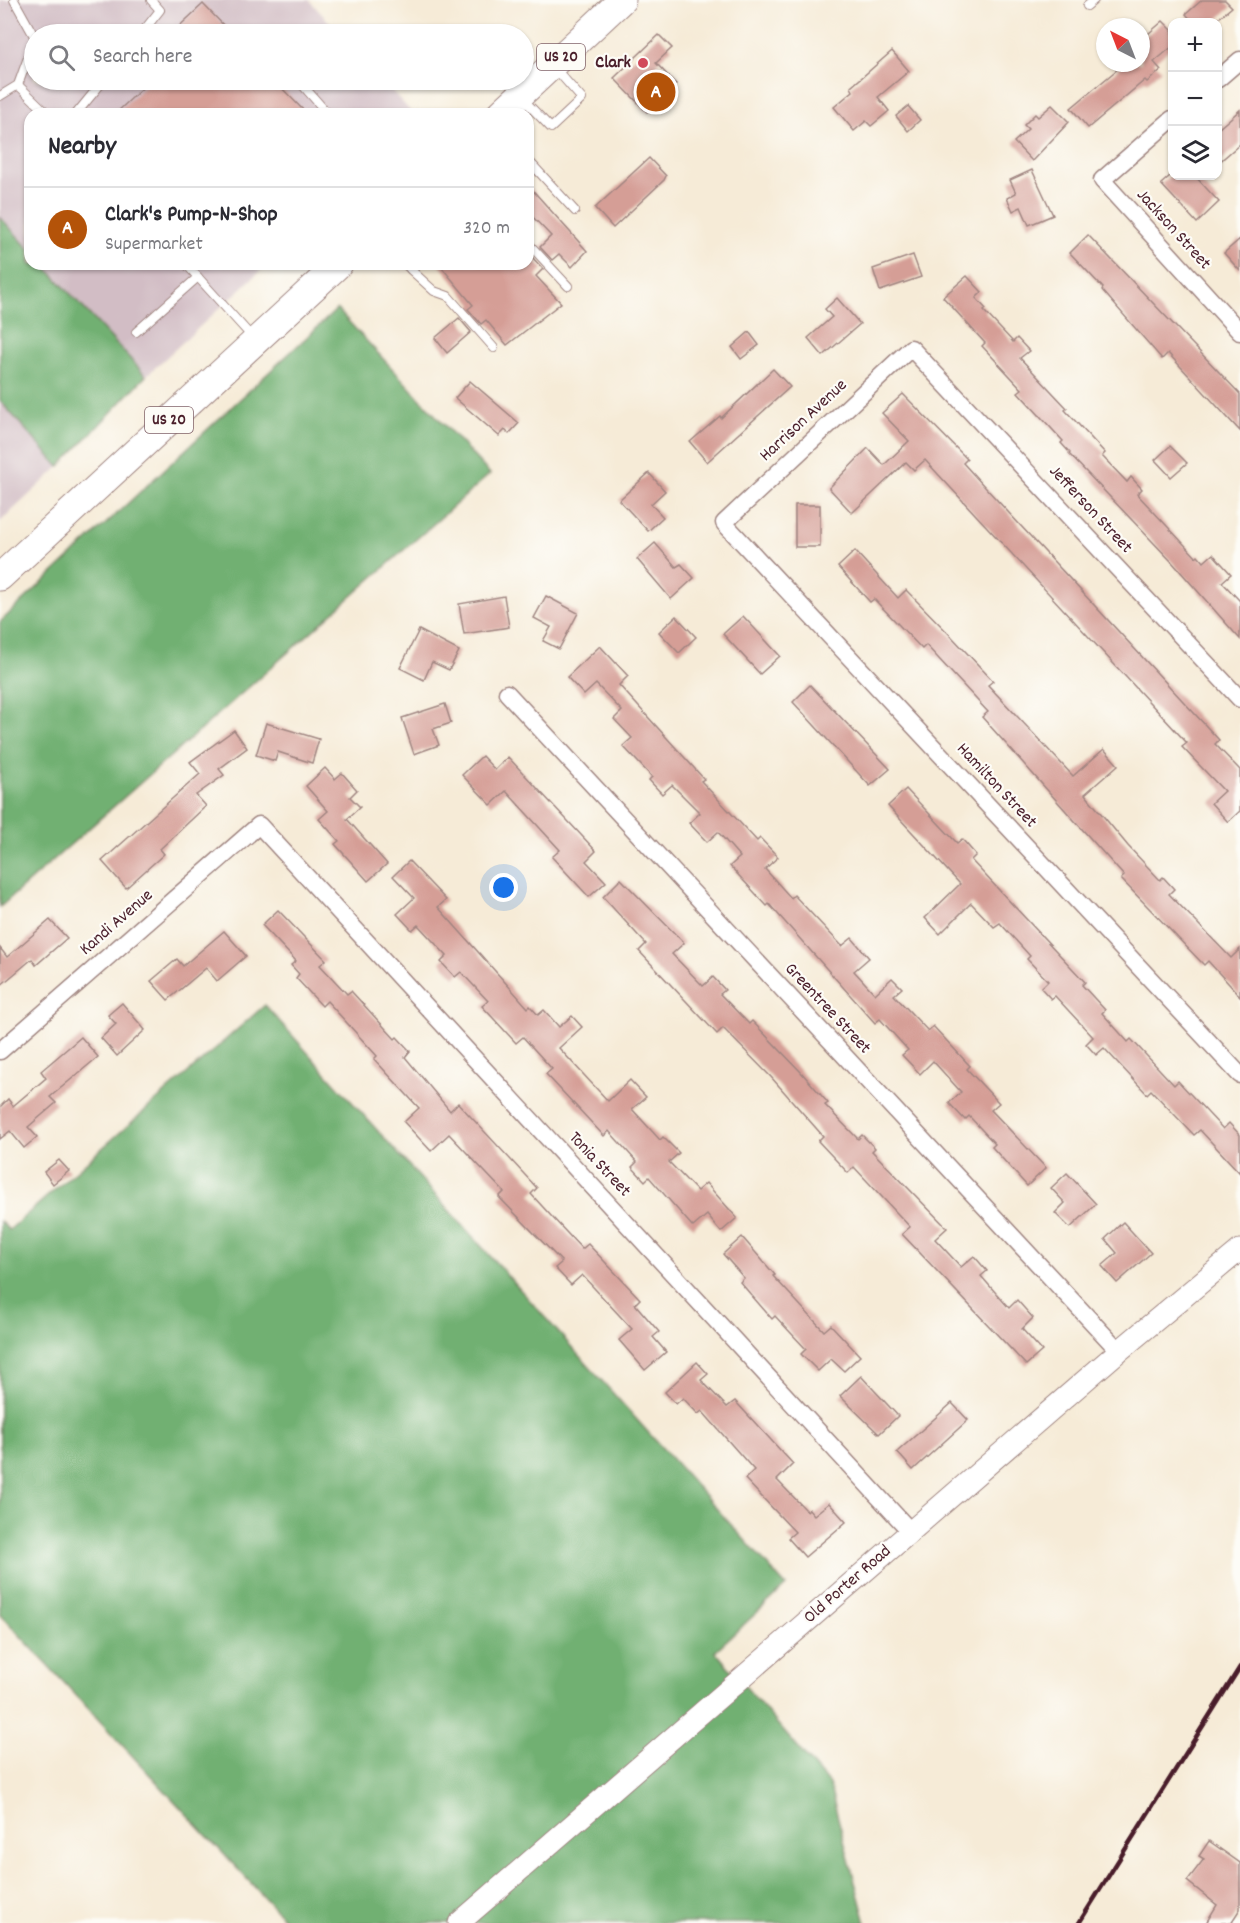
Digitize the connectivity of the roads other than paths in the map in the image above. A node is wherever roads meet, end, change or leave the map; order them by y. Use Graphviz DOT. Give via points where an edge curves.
graph roads {
  1 [pos="14,0"];
  2 [pos="151,0"];
  3 [pos="622,0"];
  4 [pos="27,24"];
  5 [pos="149,24"];
  6 [pos="1240,60"];
  7 [pos="552,65"];
  8 [pos="24,68"];
  9 [pos="1222,76"];
  10 [pos="534,82"];
  11 [pos="18,85"];
  12 [pos="96,90"];
  13 [pos="307,90"];
  14 [pos="525,90"];
  15 [pos="0,96"];
  16 [pos="509,105"];
  17 [pos="42,108"];
  18 [pos="81,108"];
  19 [pos="323,108"];
  20 [pos="534,119"];
  21 [pos="1168,123"];
  22 [pos="534,167"];
  23 [pos="575,211"];
  24 [pos="534,249"];
  25 [pos="192,270"];
  26 [pos="331,270"];
  27 [pos="415,270"];
  28 [pos="198,277"];
  29 [pos="568,286"];
  30 [pos="136,332"];
  31 [pos="1240,332"];
  32 [pos="256,340"];
  33 [pos="494,348"];
  34 [pos="911,348"];
  35 [pos="724,523"];
  36 [pos="0,577"];
  37 [pos="507,693"];
  38 [pos="1240,699"];
  39 [pos="259,825"];
  40 [pos="0,1051"];
  41 [pos="1240,1075"];
  42 [pos="1240,1250"];
  43 [pos="1119,1351"];
  44 [pos="910,1532"];
  45 [pos="459,1923"];
  1 -- 4 [label="lane"];
  2 -- 5 [label="lane" via="160,10"];
  3 -- 7 [label="main road, US 20"];
  6 -- 9 [label="street"];
  7 -- 10 [label="main road, US 20"];
  7 -- 20 [label="lane" via="582,99 551,128"];
  8 -- 11 [label="lane"];
  11 -- 15 [label="lane"];
  11 -- 17 [label="lane"];
  12 -- 18 [label="lane"];
  13 -- 19 [label="lane"];
  14 -- 16 [label="main road, US 20"];
  21 -- 31 [label="street, Jackson Street" via="1102,180"];
  22 -- 23 [label="lane"];
  24 -- 29 [label="lane"];
  25 -- 28 [label="lane"];
  26 -- 32 [label="main road, US 20"];
  27 -- 33 [label="lane" via="434,291 448,296"];
  28 -- 30 [label="lane"];
  28 -- 32 [label="lane"];
  32 -- 36 [label="main road, US 20"];
  34 -- 35 [label="street, Harrison Avenue"];
  34 -- 38 [label="street, Jefferson Street"];
  35 -- 41 [label="street, Hamilton Street"];
  37 -- 43 [label="street, Greentree Street"];
  39 -- 40 [label="street, Kandi Avenue"];
  39 -- 44 [label="street, Tonia Street"];
  42 -- 43 [label="street, Old Porter Road"];
  43 -- 44 [label="street, Old Porter Road"];
  44 -- 45 [label="street, Old Porter Road"];
}
